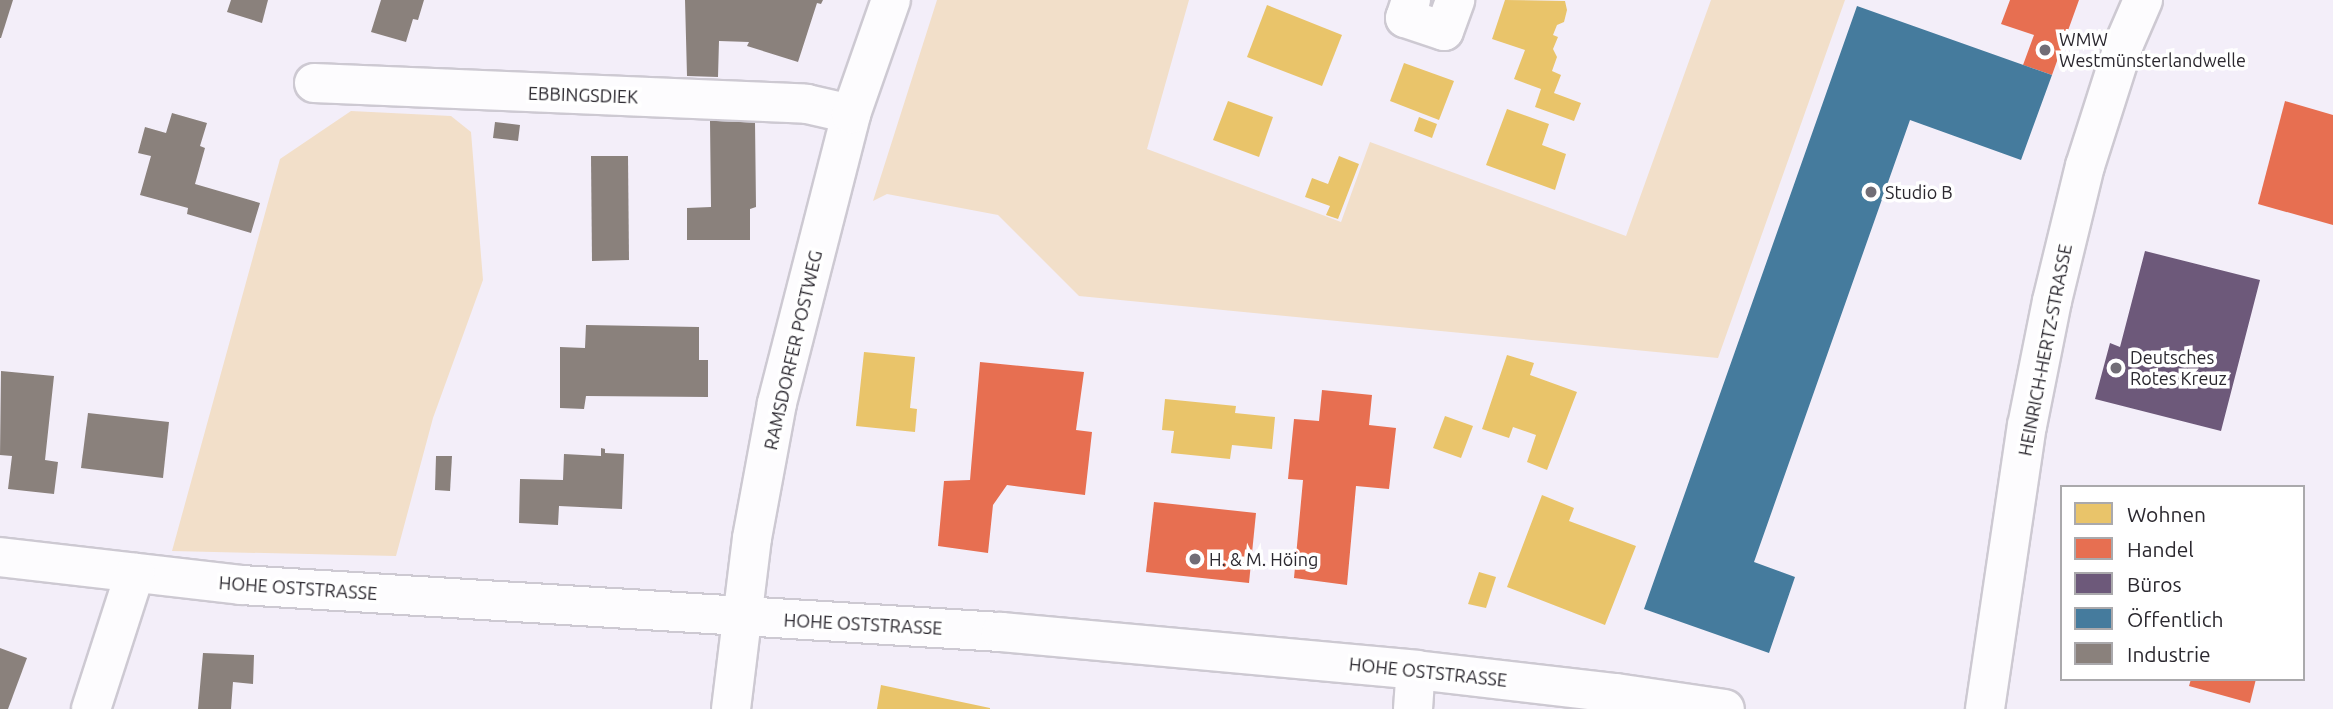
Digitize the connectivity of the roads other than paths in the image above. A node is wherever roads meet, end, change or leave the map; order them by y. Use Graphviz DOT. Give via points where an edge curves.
graph roads {
  1 [pos="891,0"];
  2 [pos="1411,0"];
  3 [pos="1455,0"];
  4 [pos="2143,0"];
  5 [pos="314,83"];
  6 [pos="851,114"];
  7 [pos="0,557"];
  8 [pos="135,573"];
  9 [pos="742,618"];
  10 [pos="1416,670"];
  11 [pos="91,709"];
  12 [pos="731,709"];
  13 [pos="1413,709"];
  14 [pos="1725,709"];
  15 [pos="1985,709"];
  1 -- 6 [label="street, RAMSDORFER POSTWEG"];
  2 -- 3 [label="street" via="1405,18 1444,31"];
  4 -- 15 [label="street, HEINRICH-HERTZ-STRASSE" via="2085,166 2052,302 2027,426"];
  5 -- 6 [label="street, EBBINGSDIEK" via="807,104"];
  6 -- 9 [label="street, RAMSDORFER POSTWEG" via="777,403"];
  7 -- 8 [label="street, HOHE OSTSTRASSE"];
  8 -- 9 [label="street, HOHE OSTSTRASSE" via="241,585"];
  8 -- 11 [label="street"];
  9 -- 10 [label="street, HOHE OSTSTRASSE" via="1001,632"];
  9 -- 12 [label="street, RAMSDORFER POSTWEG"];
  10 -- 13 [label="street"];
  10 -- 14 [label="street, HOHE OSTSTRASSE"];
}
